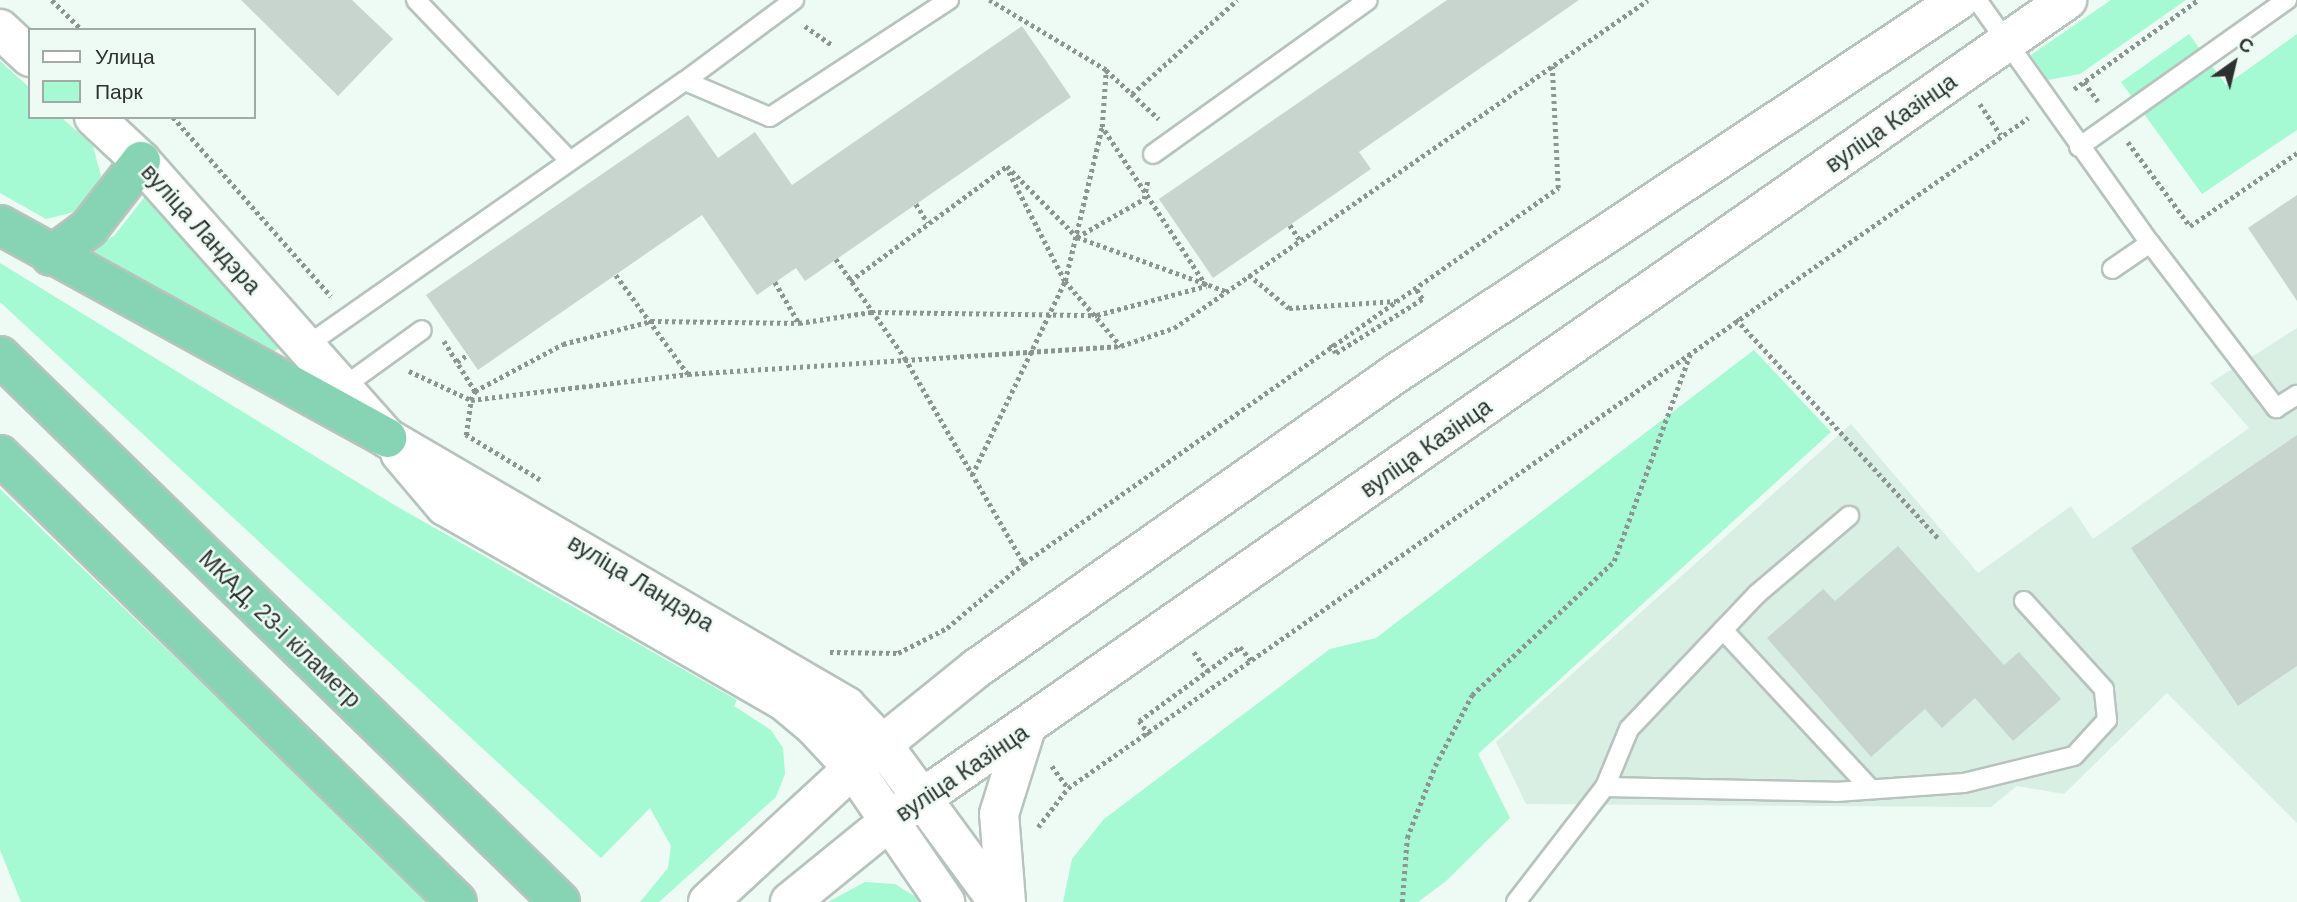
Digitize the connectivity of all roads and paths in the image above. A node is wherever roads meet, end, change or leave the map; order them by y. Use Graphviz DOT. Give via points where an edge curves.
graph roads {
  1 [pos="52,0"];
  2 [pos="416,0"];
  3 [pos="949,0"];
  4 [pos="989,0"];
  5 [pos="1237,0"];
  6 [pos="1368,0"];
  7 [pos="1648,0"];
  8 [pos="1959,0"];
  9 [pos="1977,0"];
  10 [pos="2067,0"];
  11 [pos="2198,0"];
  12 [pos="2287,0"];
  13 [pos="788,5"];
  14 [pos="80,28"];
  15 [pos="0,29"];
  16 [pos="2006,43"];
  17 [pos="28,55"];
  18 [pos="857,63"];
  19 [pos="1552,66"];
  20 [pos="1106,70"];
  21 [pos="685,80"];
  22 [pos="2084,82"];
  23 [pos="1132,94"];
  24 [pos="2047,106"];
  25 [pos="96,119"];
  26 [pos="175,119"];
  27 [pos="2113,123"];
  28 [pos="1102,127"];
  29 [pos="1177,136"];
  30 [pos="2079,147"];
  31 [pos="1153,153"];
  32 [pos="2297,153"];
  33 [pos="569,160"];
  34 [pos="141,161"];
  35 [pos="1007,166"];
  36 [pos="1144,199"];
  37 [pos="916,204"];
  38 [pos="928,223"];
  39 [pos="0,225"];
  40 [pos="1290,225"];
  41 [pos="1077,237"];
  42 [pos="1299,239"];
  43 [pos="2150,243"];
  44 [pos="51,256"];
  45 [pos="836,259"];
  46 [pos="2112,269"];
  47 [pos="617,275"];
  48 [pos="1250,275"];
  49 [pos="850,281"];
  50 [pos="1065,281"];
  51 [pos="775,282"];
  52 [pos="1206,286"];
  53 [pos="1416,289"];
  54 [pos="1226,291"];
  55 [pos="1397,301"];
  56 [pos="871,312"];
  57 [pos="1097,315"];
  58 [pos="1047,316"];
  59 [pos="350,317"];
  60 [pos="1736,319"];
  61 [pos="652,321"];
  62 [pos="799,323"];
  63 [pos="428,329"];
  64 [pos="1331,344"];
  65 [pos="306,346"];
  66 [pos="1121,346"];
  67 [pos="1692,350"];
  68 [pos="467,355"];
  69 [pos="0,356"];
  70 [pos="1028,356"];
  71 [pos="382,358"];
  72 [pos="905,358"];
  73 [pos="457,362"];
  74 [pos="688,374"];
  75 [pos="343,387"];
  76 [pos="475,391"];
  77 [pos="2297,395"];
  78 [pos="471,400"];
  79 [pos="387,438"];
  80 [pos="0,455"];
  81 [pos="972,475"];
  82 [pos="548,485"];
  83 [pos="1849,516"];
  84 [pos="1939,539"];
  85 [pos="1024,563"];
  86 [pos="2024,601"];
  87 [pos="1723,630"];
  88 [pos="817,650"];
  89 [pos="1252,662"];
  90 [pos="1025,731"];
  91 [pos="1149,735"];
  92 [pos="882,744"];
  93 [pos="853,768"];
  94 [pos="1605,787"];
  95 [pos="1871,789"];
  96 [pos="924,799"];
  97 [pos="891,820"];
  98 [pos="1034,837"];
  99 [pos="457,902"];
  100 [pos="560,902"];
  101 [pos="708,902"];
  102 [pos="790,902"];
  103 [pos="945,902"];
  104 [pos="998,902"];
  105 [pos="1006,902"];
  106 [pos="1402,902"];
  107 [pos="1516,902"];
  1 -- 14 [label="path"];
  2 -- 33 [label="lane"];
  3 -- 18 [label="lane"];
  4 -- 20 [label="path"];
  5 -- 23 [label="path"];
  6 -- 29 [label="lane"];
  7 -- 19 [label="path"];
  8 -- 92 [label="main road" via="1258,469 986,661"];
  9 -- 16 [label="lane"];
  10 -- 16 [label="main road, вуліца Казінца"];
  11 -- 22 [label="path"];
  12 -- 27 [label="lane"];
  13 -- 18 [label="path"];
  13 -- 21 [label="lane"];
  15 -- 17 [label="main road"];
  16 -- 24 [label="lane"];
  16 -- 90 [label="main road, вуліца Казінца"];
  18 -- 21 [label="lane" via="770,117"];
  19 -- 42 [label="path"];
  19 -- 53 [label="path" via="1558,188"];
  20 -- 23 [label="path"];
  20 -- 28 [label="path"];
  21 -- 33 [label="lane"];
  22 -- 24 [label="path"];
  22 -- 27 [label="path"];
  23 -- 29 [label="path"];
  24 -- 30 [label="lane"];
  24 -- 60 [label="path"];
  25 -- 34 [label="main road, вуліца Ландэра"];
  26 -- 59 [label="path"];
  27 -- 30 [label="lane"];
  27 -- 32 [label="path" via="2190,226"];
  28 -- 36 [label="path"];
  28 -- 41 [label="path"];
  29 -- 31 [label="lane"];
  30 -- 43 [label="lane"];
  31 -- 36 [label="path"];
  33 -- 59 [label="lane"];
  34 -- 44 [label="highway" via="89,228"];
  34 -- 65 [label="main road, вуліца Ландэра"];
  35 -- 38 [label="path"];
  35 -- 41 [label="path"];
  35 -- 50 [label="path"];
  36 -- 41 [label="path"];
  36 -- 52 [label="path"];
  37 -- 38 [label="path"];
  38 -- 49 [label="path"];
  39 -- 44 [label="highway"];
  40 -- 42 [label="path"];
  41 -- 50 [label="path"];
  41 -- 52 [label="path"];
  42 -- 48 [label="path"];
  43 -- 46 [label="lane"];
  43 -- 77 [label="lane" via="2276,408"];
  44 -- 79 [label="highway"];
  45 -- 49 [label="path"];
  47 -- 61 [label="path"];
  48 -- 54 [label="path"];
  48 -- 55 [label="path" via="1289,308"];
  49 -- 56 [label="path"];
  50 -- 57 [label="path"];
  50 -- 58 [label="path"];
  51 -- 62 [label="path"];
  52 -- 54 [label="path"];
  52 -- 57 [label="path"];
  53 -- 55 [label="path"];
  53 -- 64 [label="path" via="1422,299 1336,353"];
  54 -- 66 [label="path" via="1174,328"];
  55 -- 64 [label="path"];
  56 -- 58 [label="path"];
  56 -- 62 [label="path"];
  56 -- 72 [label="path"];
  57 -- 58 [label="path"];
  57 -- 66 [label="path"];
  58 -- 70 [label="path"];
  59 -- 65 [label="lane"];
  60 -- 67 [label="path"];
  60 -- 84 [label="path"];
  61 -- 62 [label="path"];
  61 -- 74 [label="path"];
  61 -- 76 [label="path" via="563,344"];
  63 -- 71 [label="lane"];
  63 -- 73 [label="path"];
  64 -- 85 [label="path"];
  65 -- 75 [label="main road, вуліца Ландэра"];
  66 -- 70 [label="path"];
  67 -- 89 [label="path"];
  67 -- 106 [label="path" via="1614,561 1472,695 1435,765 1407,838"];
  68 -- 73 [label="path"];
  69 -- 100 [label="highway, МКАД, 23-і кіламетр"];
  70 -- 72 [label="path"];
  70 -- 81 [label="path"];
  71 -- 75 [label="lane"];
  71 -- 78 [label="path"];
  72 -- 74 [label="path"];
  72 -- 81 [label="path"];
  73 -- 76 [label="path"];
  74 -- 78 [label="path"];
  75 -- 79 [label="main road, вуліца Ландэра"];
  76 -- 78 [label="path"];
  78 -- 82 [label="path" via="466,435"];
  79 -- 92 [label="main road, вуліца Ландэра" via="820,689"];
  79 -- 93 [label="main road, вуліца Ландэра" via="444,506 784,701"];
  80 -- 99 [label="highway"];
  81 -- 85 [label="path"];
  83 -- 87 [label="lane"];
  85 -- 88 [label="path" via="947,628 898,653"];
  86 -- 95 [label="lane" via="2104,689 2107,720 2074,756 2051,766 2020,765 1964,783"];
  87 -- 94 [label="lane" via="1629,729"];
  87 -- 95 [label="lane"];
  89 -- 91 [label="path"];
  89 -- 91 [label="path" via="1240,647 1139,721"];
  90 -- 96 [label="main road, вуліца Казінца"];
  90 -- 105 [label="main road" via="999,814"];
  91 -- 98 [label="path" via="1068,788"];
  92 -- 93 [label="main road"];
  92 -- 96 [label="main road, вуліца Ландэра"];
  93 -- 97 [label="main road, вуліца Ландэра"];
  93 -- 101 [label="main road"];
  94 -- 95 [label="lane"];
  94 -- 107 [label="lane"];
  96 -- 97 [label="main road, вуліца Казінца"];
  96 -- 104 [label="main road, вуліца Ландэра"];
  97 -- 102 [label="main road, вуліца Казінца"];
  97 -- 103 [label="main road, вуліца Ландэра"];
}
